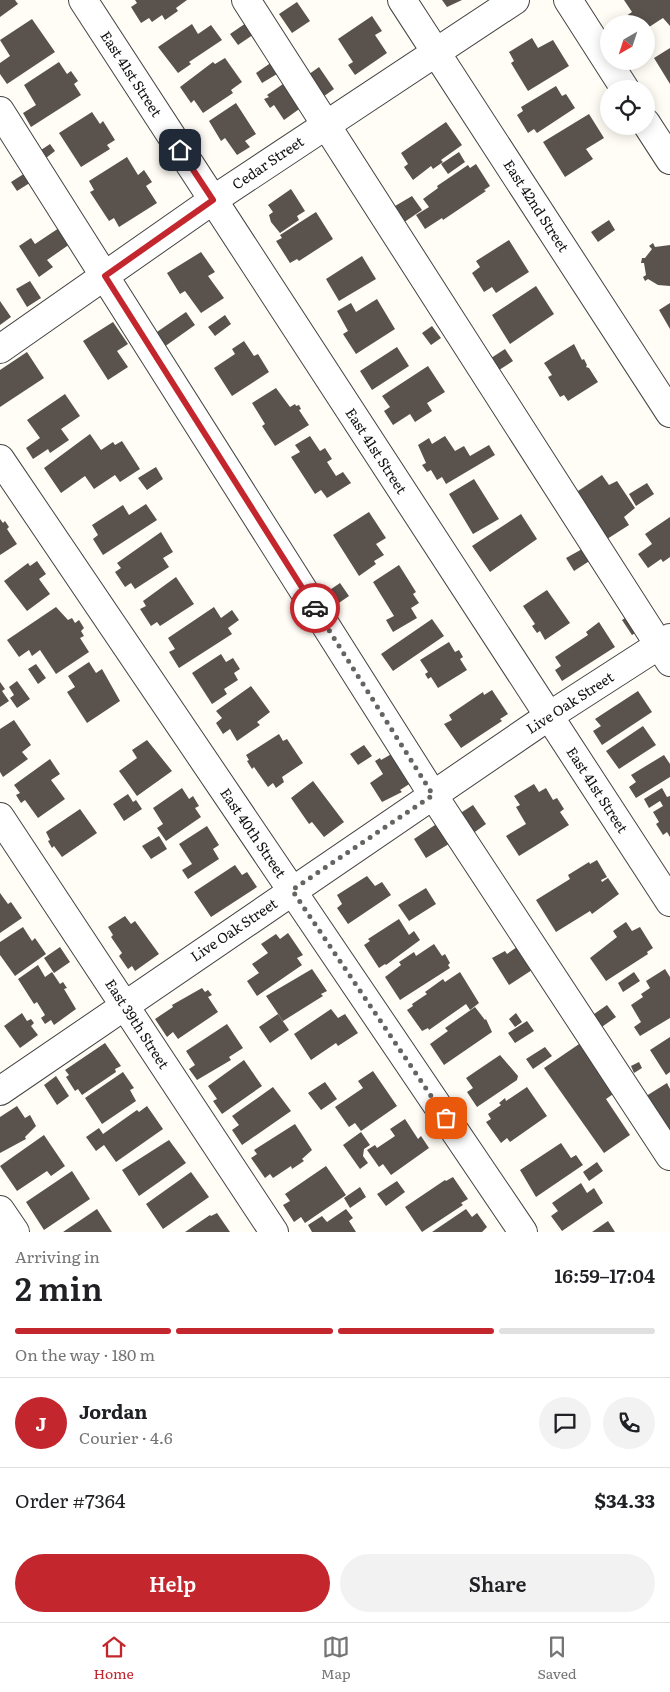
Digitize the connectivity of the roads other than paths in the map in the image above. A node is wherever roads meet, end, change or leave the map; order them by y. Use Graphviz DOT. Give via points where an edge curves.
graph roads {
  1 [pos="82,0"];
  2 [pos="246,0"];
  3 [pos="402,0"];
  4 [pos="515,0"];
  5 [pos="568,0"];
  6 [pos="435,51"];
  7 [pos="619,80"];
  8 [pos="0,111"];
  9 [pos="325,124"];
  10 [pos="654,135"];
  11 [pos="670,160"];
  12 [pos="213,200"];
  13 [pos="105,276"];
  14 [pos="0,349"];
  15 [pos="670,413"];
  16 [pos="0,459"];
  17 [pos="666,649"];
  18 [pos="549,716"];
  19 [pos="433,795"];
  20 [pos="0,816"];
  21 [pos="292,890"];
  22 [pos="670,902"];
  23 [pos="124,1005"];
  24 [pos="0,1091"];
  25 [pos="670,1156"];
  26 [pos="0,1210"];
  27 [pos="15,1232"];
  28 [pos="274,1232"];
  29 [pos="523,1232"];
  1 -- 12 [label="street, East 41st Street"];
  2 -- 9 [label="street"];
  3 -- 6 [label="street, East 42nd Street"];
  4 -- 6 [label="street, Cedar Street"];
  5 -- 7 [label="street"];
  6 -- 9 [label="street, Cedar Street"];
  6 -- 15 [label="street, East 42nd Street"];
  8 -- 13 [label="street"];
  9 -- 12 [label="street, Cedar Street"];
  9 -- 17 [label="street"];
  10 -- 11 [label="street"];
  12 -- 13 [label="street, Cedar Street"];
  12 -- 18 [label="street, East 41st Street"];
  13 -- 14 [label="street, Cedar Street"];
  13 -- 19 [label="street"];
  16 -- 21 [label="street, East 40th Street"];
  17 -- 18 [label="street, Live Oak Street"];
  18 -- 19 [label="street, Live Oak Street"];
  18 -- 22 [label="street, East 41st Street"];
  19 -- 21 [label="street, Live Oak Street"];
  19 -- 25 [label="street"];
  20 -- 23 [label="street, East 39th Street"];
  21 -- 23 [label="street, Live Oak Street"];
  21 -- 29 [label="street, East 40th Street"];
  23 -- 24 [label="street, Live Oak Street"];
  23 -- 28 [label="street, East 39th Street"];
  26 -- 27 [label="street"];
}
